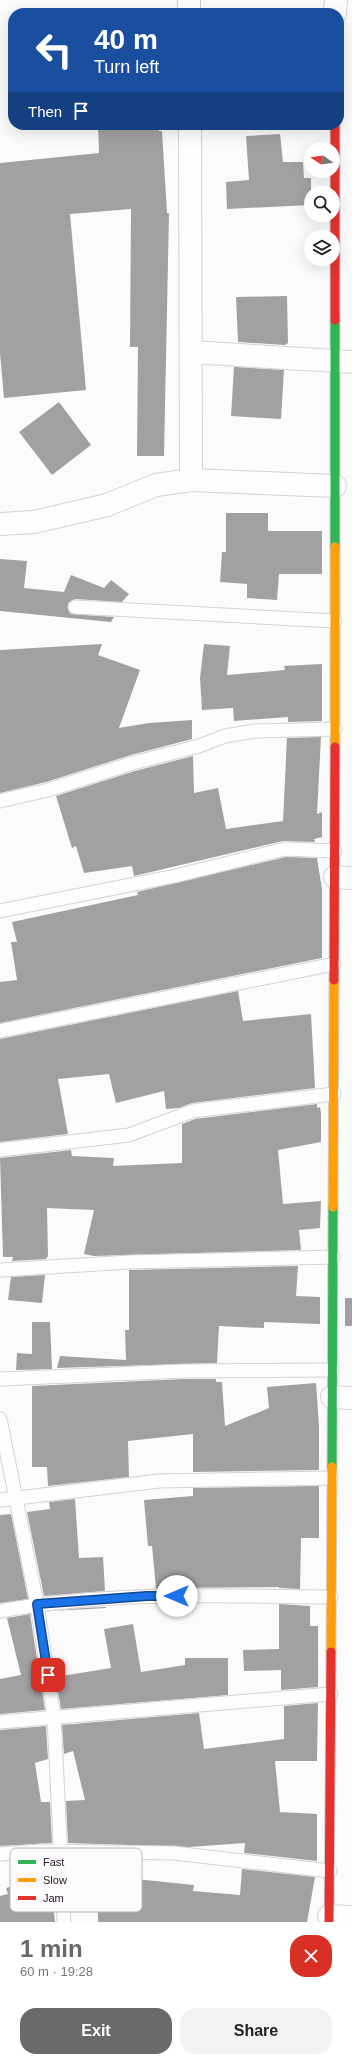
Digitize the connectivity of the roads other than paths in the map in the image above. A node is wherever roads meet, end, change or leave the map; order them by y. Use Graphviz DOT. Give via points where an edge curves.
graph roads {
  1 [pos="190,130"];
  2 [pos="335,130"];
  3 [pos="191,352"];
  4 [pos="344,362"];
  5 [pos="191,480"];
  6 [pos="335,486"];
  7 [pos="0,524"];
  8 [pos="75,607"];
  9 [pos="335,620"];
  10 [pos="335,729"];
  11 [pos="0,801"];
  12 [pos="335,851"];
  13 [pos="343,878"];
  14 [pos="0,911"];
  15 [pos="334,964"];
  16 [pos="0,1031"];
  17 [pos="334,1094"];
  18 [pos="0,1150"];
  19 [pos="333,1257"];
  20 [pos="0,1270"];
  21 [pos="332,1370"];
  22 [pos="0,1379"];
  23 [pos="342,1397"];
  24 [pos="0,1419"];
  25 [pos="331,1478"];
  26 [pos="15,1498"];
  27 [pos="0,1500"];
  28 [pos="331,1597"];
  29 [pos="37,1604"];
  30 [pos="0,1611"];
  31 [pos="331,1694"];
  32 [pos="54,1717"];
  33 [pos="0,1722"];
  34 [pos="60,1848"];
  35 [pos="142,1852"];
  36 [pos="10,1853"];
  37 [pos="0,1854"];
  38 [pos="330,1871"];
  39 [pos="63,1912"];
  40 [pos="352,1917"];
  41 [pos="329,1919"];
  42 [pos="64,1922"];
  1 -- 3 [label="street"];
  2 -- 4 [label="street"];
  3 -- 4 [label="street"];
  3 -- 5 [label="street"];
  4 -- 6 [label="street"];
  5 -- 6 [label="street"];
  5 -- 7 [label="street" via="156,485 108,505 34,522"];
  6 -- 9 [label="street"];
  8 -- 9 [label="lane"];
  9 -- 10 [label="street"];
  10 -- 11 [label="lane" via="255,731 225,736 48,790"];
  10 -- 12 [label="street"];
  12 -- 13 [label="street"];
  12 -- 14 [label="lane" via="286,849 175,876"];
  13 -- 15 [label="street"];
  15 -- 16 [label="lane"];
  15 -- 17 [label="street"];
  17 -- 18 [label="lane" via="193,1111 129,1135"];
  17 -- 19 [label="street"];
  19 -- 20 [label="lane" via="130,1262"];
  19 -- 21 [label="street"];
  21 -- 22 [label="lane" via="184,1371"];
  21 -- 23 [label="street"];
  23 -- 25 [label="street"];
  24 -- 26 [label="lane"];
  25 -- 26 [label="lane" via="159,1481"];
  25 -- 28 [label="street"];
  26 -- 27 [label="lane"];
  26 -- 29 [label="lane"];
  28 -- 29 [label="lane" via="147,1596"];
  28 -- 31 [label="street"];
  29 -- 30 [label="lane"];
  29 -- 32 [label="lane"];
  31 -- 32 [label="lane"];
  31 -- 38 [label="street"];
  32 -- 33 [label="lane"];
  32 -- 34 [label="lane"];
  35 -- 38 [label="lane" via="174,1853"];
  36 -- 37 [label="lane"];
  38 -- 41 [label="street"];
  39 -- 42 [label="lane"];
  40 -- 41 [label="street"];
}
